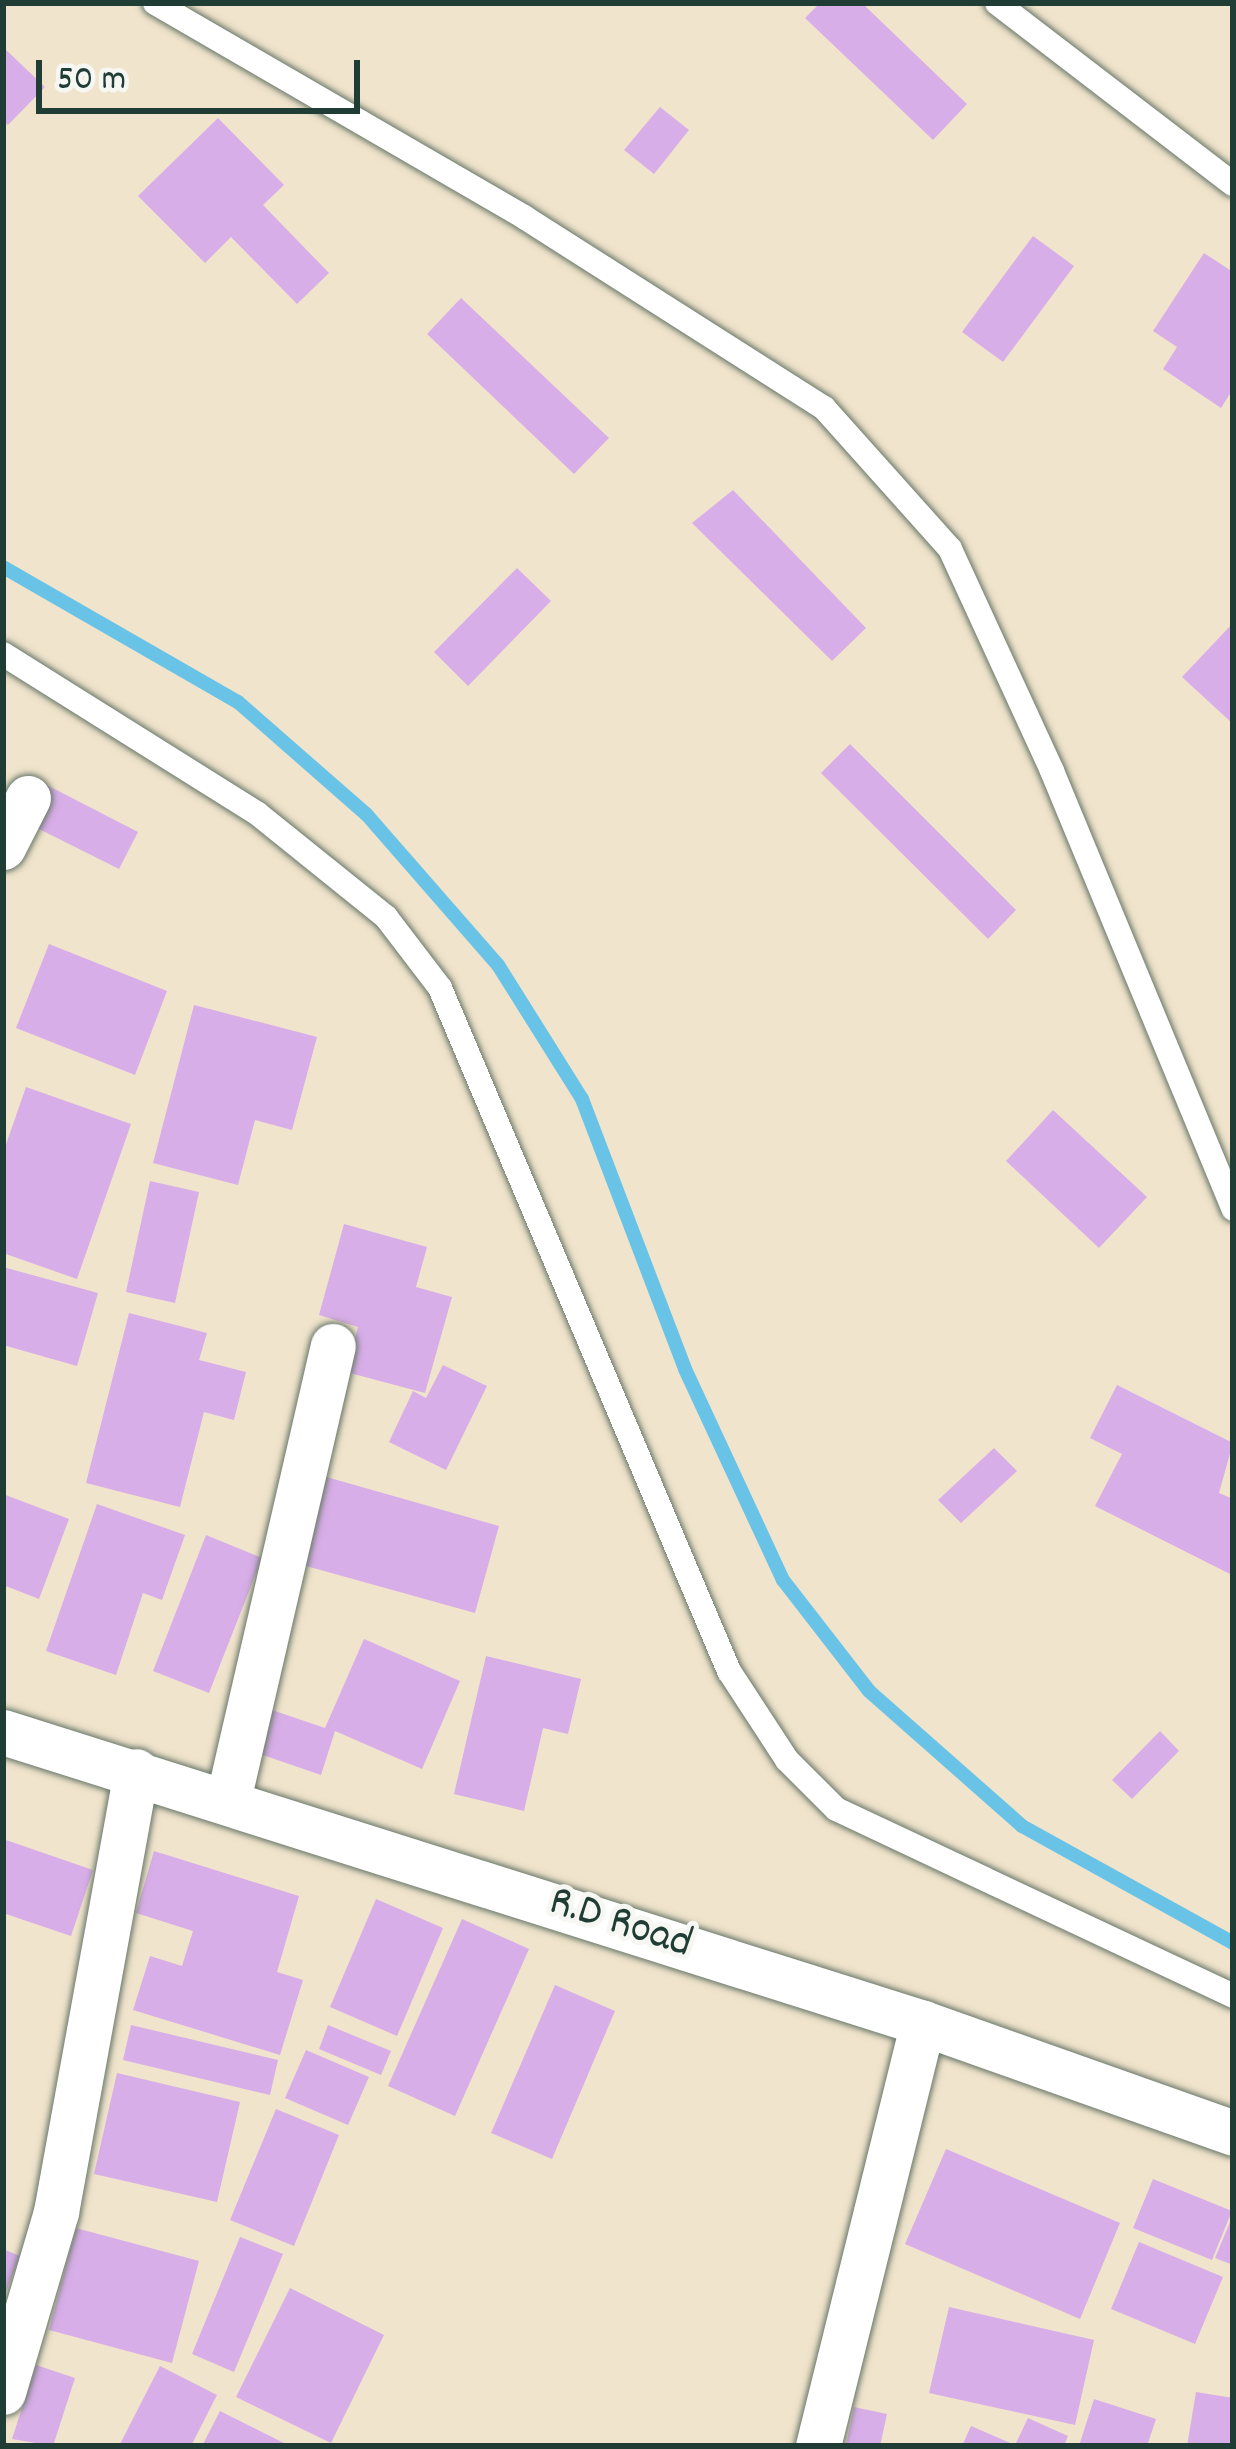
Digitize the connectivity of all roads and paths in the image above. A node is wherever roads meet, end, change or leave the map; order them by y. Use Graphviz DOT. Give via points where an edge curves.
graph roads {
  1 [pos="155,3"];
  2 [pos="997,3"];
  3 [pos="1233,184"];
  4 [pos="3,654"];
  5 [pos="28,798"];
  6 [pos="3,848"];
  7 [pos="1233,1209"];
  8 [pos="333,1346"];
  9 [pos="3,1732"];
  10 [pos="136,1772"];
  11 [pos="228,1799"];
  12 [pos="1233,1996"];
  13 [pos="923,2023"];
  14 [pos="1233,2133"];
  15 [pos="3,2392"];
  16 [pos="818,2446"];
  1 -- 7 [label="lane" via="524,217 824,408 856,443 950,549 1052,771"];
  2 -- 3 [label="lane"];
  4 -- 12 [label="lane" via="258,814 386,917 440,988 729,1671 787,1760 836,1809"];
  5 -- 6 [label="street"];
  8 -- 11 [label="street"];
  9 -- 10 [label="street, R.D Road"];
  10 -- 11 [label="street, R.D Road"];
  10 -- 15 [label="street" via="56,2212"];
  11 -- 13 [label="street, R.D Road"];
  13 -- 14 [label="street, R.D Road"];
  13 -- 16 [label="street"];
}
